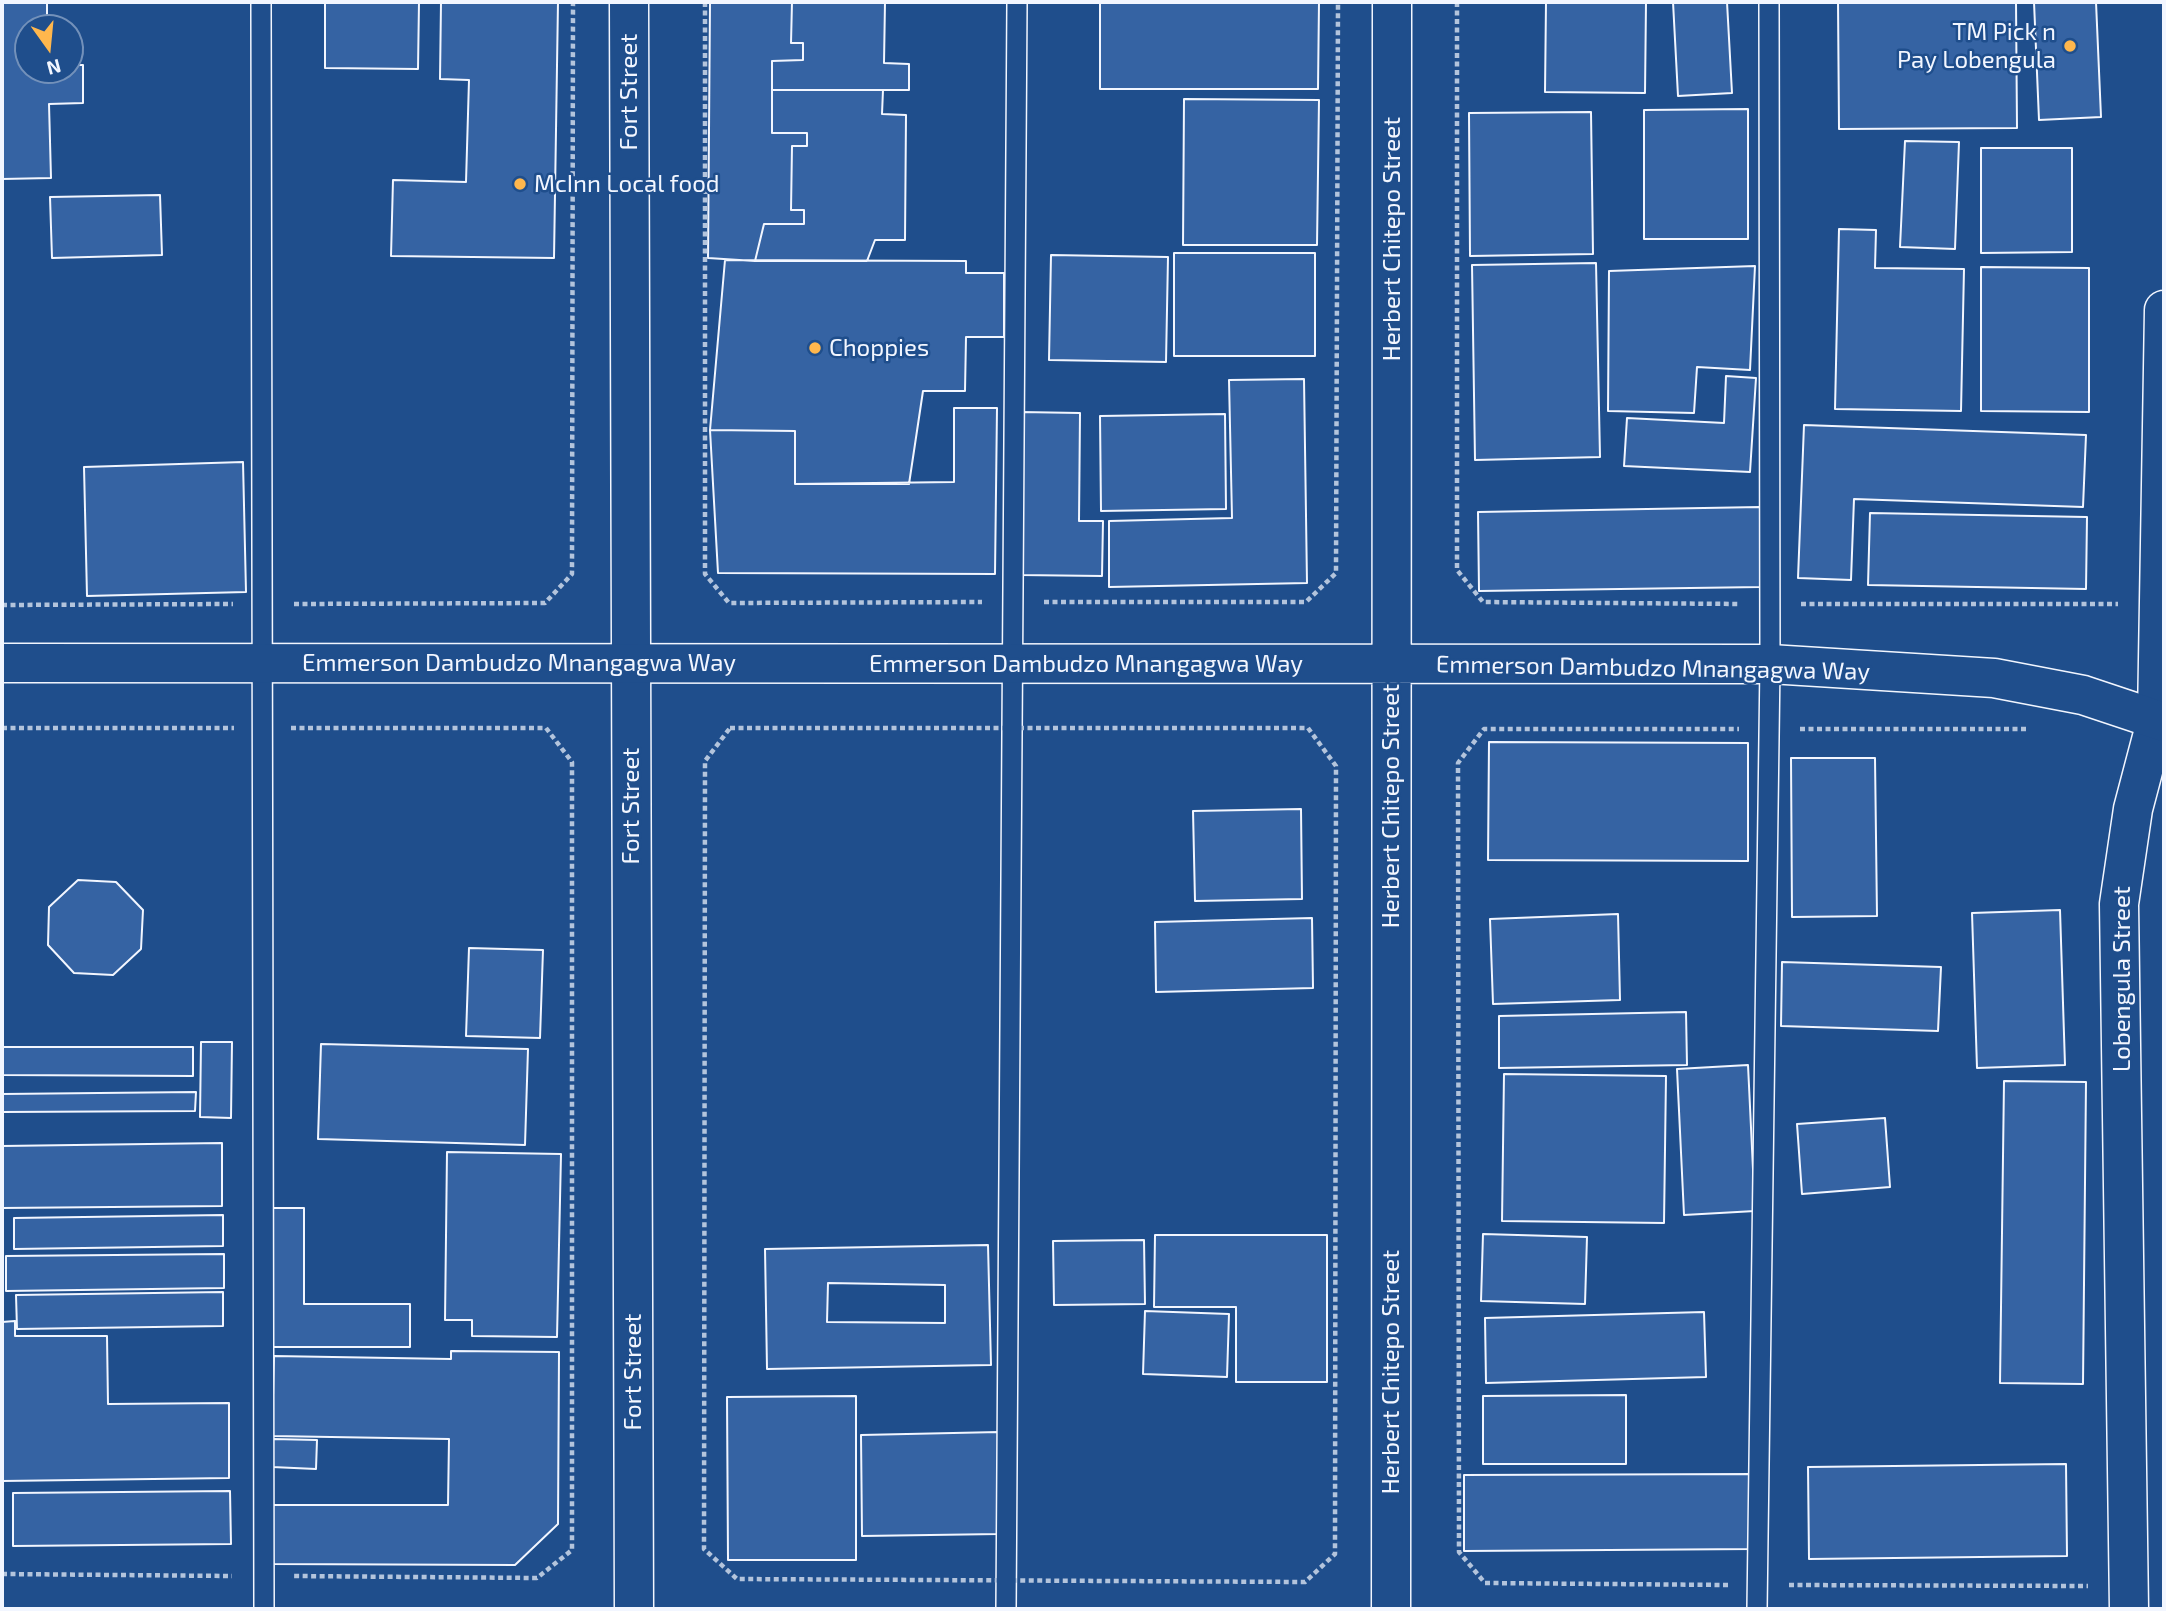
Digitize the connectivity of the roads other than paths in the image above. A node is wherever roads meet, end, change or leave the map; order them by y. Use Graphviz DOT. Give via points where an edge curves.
graph roads {
  1 [pos="261,2"];
  2 [pos="629,2"];
  3 [pos="1017,2"];
  4 [pos="1392,2"];
  5 [pos="1769,2"];
  6 [pos="2164,310"];
  7 [pos="2,663"];
  8 [pos="262,663"];
  9 [pos="631,664"];
  10 [pos="1013,664"];
  11 [pos="1392,664"];
  12 [pos="1770,664"];
  13 [pos="2161,720"];
  14 [pos="264,1609"];
  15 [pos="634,1609"];
  16 [pos="1006,1609"];
  17 [pos="1391,1609"];
  18 [pos="1757,1609"];
  19 [pos="2129,1609"];
  1 -- 8 [label="lane"];
  2 -- 9 [label="street, Fort Street"];
  3 -- 10 [label="lane"];
  4 -- 11 [label="street, Herbert Chitepo Street"];
  5 -- 12 [label="lane"];
  6 -- 13 [label="street, Lobengula Street"];
  7 -- 8 [label="street, Emmerson Dambudzo Mnangagwa Way"];
  8 -- 9 [label="street, Emmerson Dambudzo Mnangagwa Way"];
  8 -- 14 [label="lane"];
  9 -- 10 [label="street, Emmerson Dambudzo Mnangagwa Way"];
  9 -- 15 [label="street, Fort Street"];
  10 -- 11 [label="street, Emmerson Dambudzo Mnangagwa Way"];
  10 -- 16 [label="lane"];
  11 -- 12 [label="street, Emmerson Dambudzo Mnangagwa Way"];
  11 -- 17 [label="street, Herbert Chitepo Street"];
  12 -- 13 [label="street, Emmerson Dambudzo Mnangagwa Way" via="1994,678 2083,695"];
  12 -- 18 [label="lane"];
  13 -- 19 [label="street, Lobengula Street" via="2133,809 2119,904"];
}
